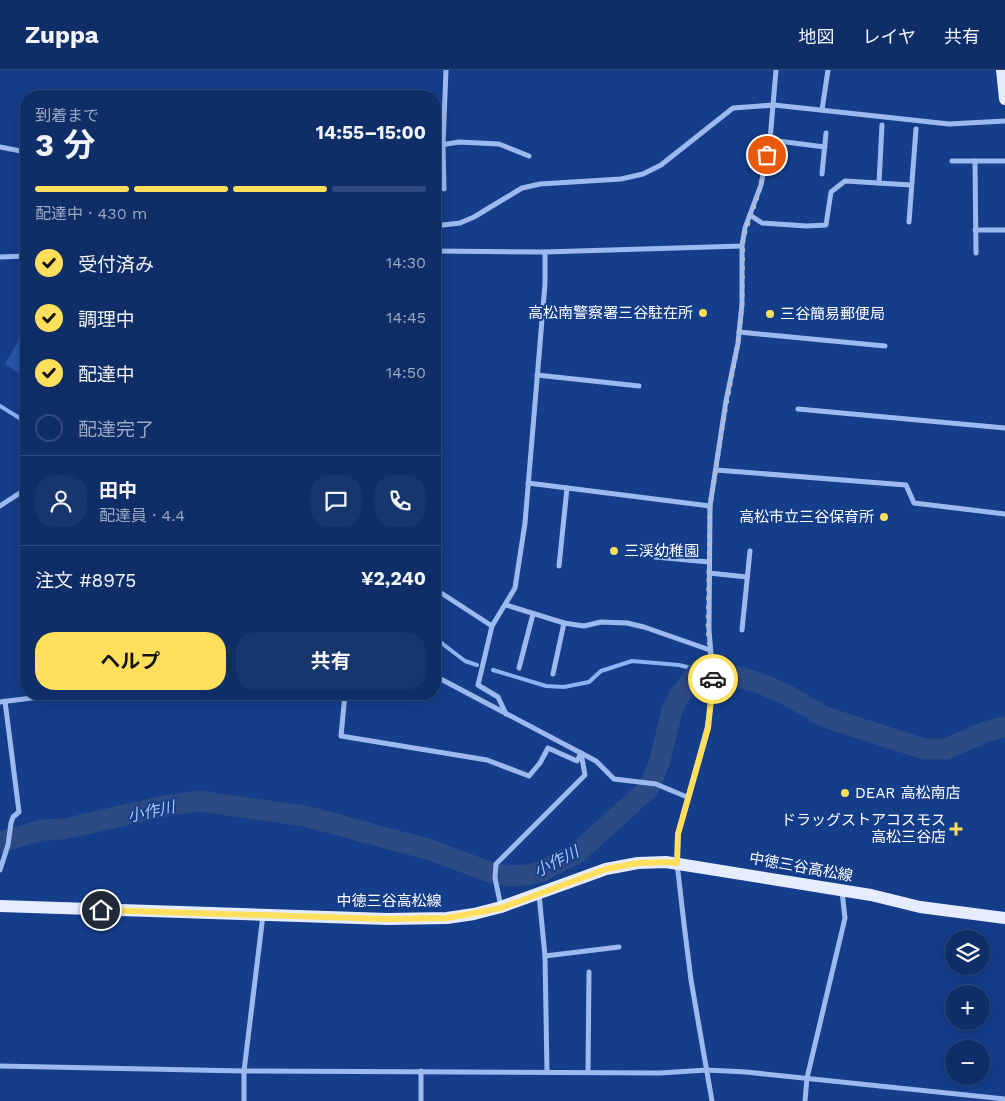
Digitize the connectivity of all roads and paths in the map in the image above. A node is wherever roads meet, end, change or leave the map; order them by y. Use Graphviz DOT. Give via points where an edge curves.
graph roads {
  1 [pos="446,70"];
  2 [pos="776,70"];
  3 [pos="828,70"];
  4 [pos="1002,70"];
  5 [pos="1005,99"];
  6 [pos="774,105"];
  7 [pos="822,110"];
  8 [pos="1005,121"];
  9 [pos="882,125"];
  10 [pos="916,129"];
  11 [pos="826,133"];
  12 [pos="770,140"];
  13 [pos="443,145"];
  14 [pos="0,147"];
  15 [pos="825,147"];
  16 [pos="20,151"];
  17 [pos="529,156"];
  18 [pos="952,161"];
  19 [pos="975,161"];
  20 [pos="1005,161"];
  21 [pos="822,174"];
  22 [pos="879,183"];
  23 [pos="911,184"];
  24 [pos="444,189"];
  25 [pos="750,215"];
  26 [pos="909,222"];
  27 [pos="441,225"];
  28 [pos="975,230"];
  29 [pos="1005,230"];
  30 [pos="742,246"];
  31 [pos="441,252"];
  32 [pos="544,252"];
  33 [pos="976,253"];
  34 [pos="20,256"];
  35 [pos="0,257"];
  36 [pos="739,332"];
  37 [pos="885,346"];
  38 [pos="537,375"];
  39 [pos="639,386"];
  40 [pos="798,409"];
  41 [pos="1005,428"];
  42 [pos="716,470"];
  43 [pos="528,483"];
  44 [pos="567,488"];
  45 [pos="20,493"];
  46 [pos="0,506"];
  47 [pos="710,506"];
  48 [pos="1005,514"];
  49 [pos="750,550"];
  50 [pos="655,557"];
  51 [pos="709,562"];
  52 [pos="559,566"];
  53 [pos="709,573"];
  54 [pos="747,577"];
  55 [pos="441,593"];
  56 [pos="506,605"];
  57 [pos="533,614"];
  58 [pos="564,623"];
  59 [pos="492,626"];
  60 [pos="742,630"];
  61 [pos="710,650"];
  62 [pos="519,668"];
  63 [pos="553,674"];
  64 [pos="441,679"];
  65 [pos="20,700"];
  66 [pos="344,700"];
  67 [pos="2,702"];
  68 [pos="506,714"];
  69 [pos="580,753"];
  70 [pos="687,797"];
  71 [pos="677,863"];
  72 [pos="0,870"];
  73 [pos="842,891"];
  74 [pos="539,893"];
  75 [pos="0,906"];
  76 [pos="501,908"];
  77 [pos="263,914"];
  78 [pos="1005,918"];
  79 [pos="619,947"];
  80 [pos="545,956"];
  81 [pos="589,972"];
  82 [pos="0,1066"];
  83 [pos="707,1070"];
  84 [pos="244,1071"];
  85 [pos="422,1072"];
  86 [pos="547,1072"];
  87 [pos="588,1072"];
  88 [pos="807,1078"];
  89 [pos="1005,1099"];
  90 [pos="244,1101"];
  91 [pos="421,1101"];
  92 [pos="712,1101"];
  93 [pos="805,1101"];
  1 -- 13 [label="street"];
  2 -- 6 [label="street"];
  3 -- 7 [label="street"];
  4 -- 5 [label="main road"];
  6 -- 7 [label="street"];
  6 -- 12 [label="street"];
  6 -- 27 [label="street" via="733,108 660,165 643,174 522,188 474,217 460,223"];
  7 -- 8 [label="street" via="948,124"];
  9 -- 22 [label="street"];
  10 -- 23 [label="street"];
  11 -- 15 [label="street"];
  12 -- 15 [label="street"];
  12 -- 25 [label="street" via="761,185"];
  13 -- 17 [label="street" via="459,142 499,144"];
  13 -- 24 [label="street"];
  14 -- 16 [label="street"];
  15 -- 21 [label="street"];
  18 -- 19 [label="street"];
  19 -- 20 [label="street"];
  19 -- 28 [label="street"];
  22 -- 23 [label="street"];
  22 -- 25 [label="street" via="845,181 831,192 826,225 762,223"];
  23 -- 26 [label="street"];
  25 -- 30 [label="street"];
  28 -- 29 [label="street"];
  28 -- 33 [label="street"];
  30 -- 32 [label="street"];
  30 -- 36 [label="street"];
  31 -- 32 [label="street"];
  32 -- 38 [label="street" via="545,284"];
  34 -- 35 [label="street"];
  36 -- 37 [label="street"];
  36 -- 42 [label="street"];
  38 -- 39 [label="street"];
  38 -- 43 [label="street"];
  40 -- 41 [label="street"];
  42 -- 47 [label="street"];
  42 -- 48 [label="street" via="906,485 914,503"];
  43 -- 44 [label="street"];
  43 -- 56 [label="street" via="515,588"];
  44 -- 47 [label="street"];
  44 -- 52 [label="street"];
  45 -- 46 [label="street"];
  47 -- 51 [label="street"];
  49 -- 54 [label="street"];
  50 -- 51 [label="street"];
  51 -- 53 [label="street"];
  53 -- 54 [label="street"];
  53 -- 61 [label="street"];
  54 -- 60 [label="street"];
  55 -- 59 [label="street"];
  56 -- 57 [label="street"];
  56 -- 59 [label="street"];
  57 -- 58 [label="street"];
  57 -- 62 [label="street"];
  58 -- 61 [label="street" via="584,626 601,622 626,623"];
  58 -- 63 [label="street"];
  59 -- 68 [label="street" via="478,685 498,696"];
  61 -- 70 [label="street" via="713,677 708,728"];
  64 -- 68 [label="street"];
  65 -- 67 [label="street"];
  66 -- 69 [label="street" via="341,736 487,760 528,776 548,748 577,761"];
  67 -- 72 [label="street" via="19,812 13,817"];
  68 -- 69 [label="street"];
  69 -- 70 [label="street" via="596,761 614,779 656,784"];
  69 -- 76 [label="street" via="585,775 496,864 495,878"];
  70 -- 71 [label="street" via="678,834"];
  71 -- 73 [label="main road, 中徳三谷高松線"];
  71 -- 74 [label="main road, 中徳三谷高松線" via="638,863 606,869"];
  71 -- 83 [label="street" via="691,980"];
  73 -- 78 [label="main road, 中徳三谷高松線" via="920,907"];
  73 -- 88 [label="street" via="846,918"];
  74 -- 76 [label="main road, 中徳三谷高松線"];
  74 -- 80 [label="street"];
  75 -- 77 [label="main road, 中徳三谷高松線"];
  76 -- 77 [label="main road, 中徳三谷高松線" via="422,920"];
  77 -- 84 [label="street"];
  79 -- 80 [label="street"];
  80 -- 86 [label="street"];
  81 -- 87 [label="street"];
  82 -- 84 [label="street"];
  83 -- 87 [label="street"];
  83 -- 88 [label="street"];
  83 -- 92 [label="street"];
  84 -- 85 [label="street"];
  84 -- 90 [label="street"];
  85 -- 86 [label="street"];
  85 -- 91 [label="street"];
  86 -- 87 [label="street"];
  88 -- 89 [label="street"];
  88 -- 93 [label="street"];
}
